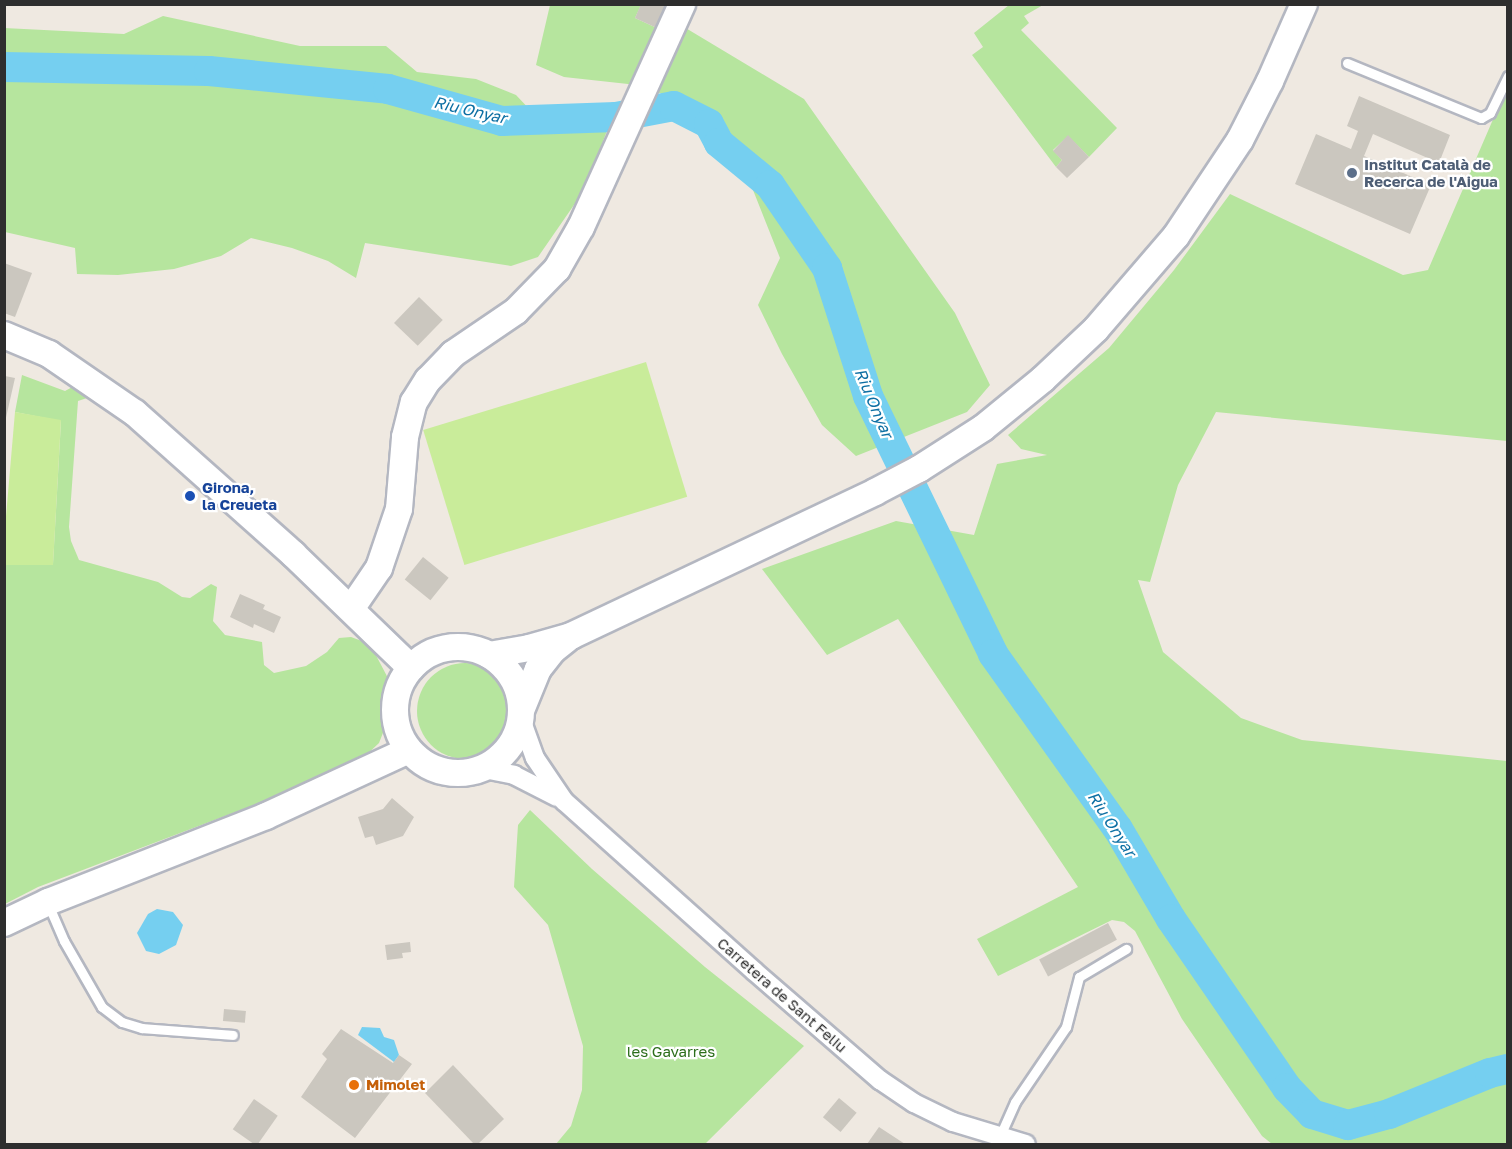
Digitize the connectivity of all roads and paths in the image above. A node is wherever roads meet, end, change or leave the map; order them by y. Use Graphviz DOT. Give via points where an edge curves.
graph roads {
  1 [pos="682,4"];
  2 [pos="1304,4"];
  3 [pos="1347,63"];
  4 [pos="1508,76"];
  5 [pos="4,335"];
  6 [pos="351,609"];
  7 [pos="571,636"];
  8 [pos="489,655"];
  9 [pos="411,668"];
  10 [pos="522,713"];
  11 [pos="409,750"];
  12 [pos="484,769"];
  13 [pos="564,801"];
  14 [pos="48,902"];
  15 [pos="4,923"];
  16 [pos="1126,949"];
  17 [pos="233,1035"];
  18 [pos="999,1138"];
  19 [pos="1026,1144"];
  1 -- 6 [label="main road" via="580,228 557,269 516,310 453,354 428,380 414,402 405,437 399,509 379,568"];
  2 -- 7 [label="main road" via="1240,140 1176,236 1113,310 1049,374 974,435 919,469"];
  3 -- 4 [label="lane" via="1481,118 1490,113"];
  5 -- 6 [label="main road" via="49,354 135,413"];
  6 -- 9 [label="main road"];
  7 -- 8 [label="main road"];
  7 -- 10 [label="main road" via="538,669"];
  8 -- 9 [label="main road" via="469,648 448,648 428,655"];
  8 -- 10 [label="main road" via="512,677"];
  9 -- 11 [label="main road" via="400,685 395,704 399,733"];
  10 -- 12 [label="main road" via="509,748"];
  10 -- 13 [label="street, Carretera de Sant Feliu" via="535,758"];
  11 -- 12 [label="main road" via="424,764 442,772 463,774"];
  11 -- 14 [label="main road" via="266,816"];
  12 -- 13 [label="street, Carretera de Sant Feliu" via="514,775"];
  13 -- 18 [label="street, Carretera de Sant Feliu" via="880,1080 932,1112"];
  14 -- 15 [label="main road"];
  14 -- 17 [label="lane" via="64,941 102,1007 122,1023"];
  16 -- 18 [label="lane" via="1079,977 1066,1027 1015,1102"];
  18 -- 19 [label="street, Carretera de Sant Feliu"];
}
